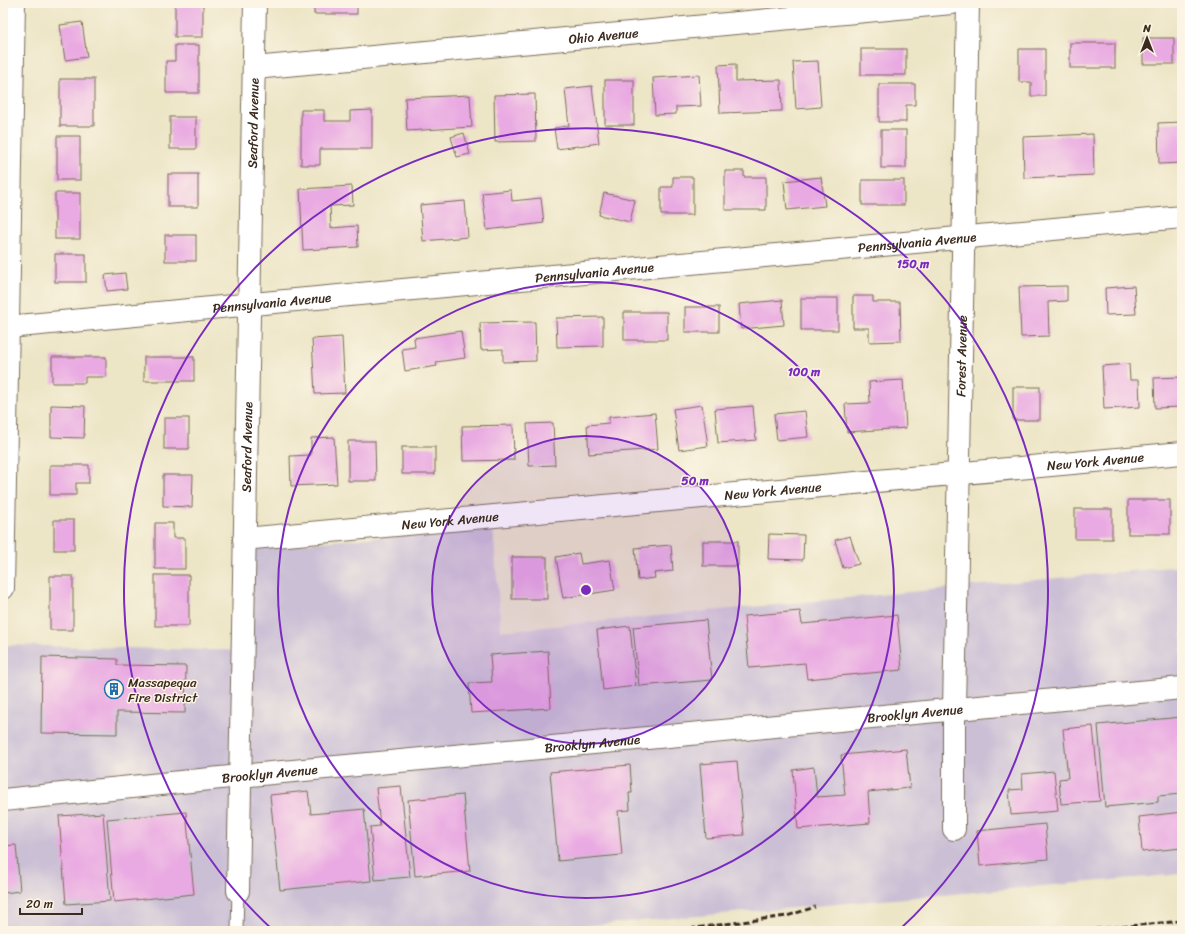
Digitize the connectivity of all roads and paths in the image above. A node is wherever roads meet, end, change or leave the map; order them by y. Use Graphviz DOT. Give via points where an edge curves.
graph roads {
  1 [pos="14,3"];
  2 [pos="255,3"];
  3 [pos="952,3"];
  4 [pos="968,3"];
  5 [pos="254,68"];
  6 [pos="1182,217"];
  7 [pos="963,238"];
  8 [pos="249,304"];
  9 [pos="8,327"];
  10 [pos="1182,453"];
  11 [pos="958,474"];
  12 [pos="244,539"];
  13 [pos="3,588"];
  14 [pos="1182,688"];
  15 [pos="954,710"];
  16 [pos="240,776"];
  17 [pos="3,800"];
  18 [pos="954,829"];
  19 [pos="238,891"];
  20 [pos="237,930"];
  1 -- 9 [label="street"];
  2 -- 5 [label="street, Seaford Avenue"];
  3 -- 5 [label="street, Ohio Avenue"];
  4 -- 7 [label="street, Forest Avenue"];
  5 -- 8 [label="street, Seaford Avenue"];
  6 -- 7 [label="street, Pennsylvania Avenue"];
  7 -- 8 [label="street, Pennsylvania Avenue"];
  7 -- 11 [label="street, Forest Avenue"];
  8 -- 9 [label="street, Pennsylvania Avenue"];
  8 -- 12 [label="street, Seaford Avenue"];
  9 -- 13 [label="street"];
  10 -- 11 [label="street, New York Avenue"];
  11 -- 12 [label="street, New York Avenue"];
  11 -- 15 [label="street, Forest Avenue"];
  12 -- 16 [label="street, Seaford Avenue"];
  14 -- 15 [label="street, Brooklyn Avenue"];
  15 -- 16 [label="street, Brooklyn Avenue"];
  15 -- 18 [label="street, Forest Avenue"];
  16 -- 17 [label="street, Brooklyn Avenue"];
  16 -- 19 [label="street, Seaford Avenue"];
  19 -- 20 [label="lane"];
}
